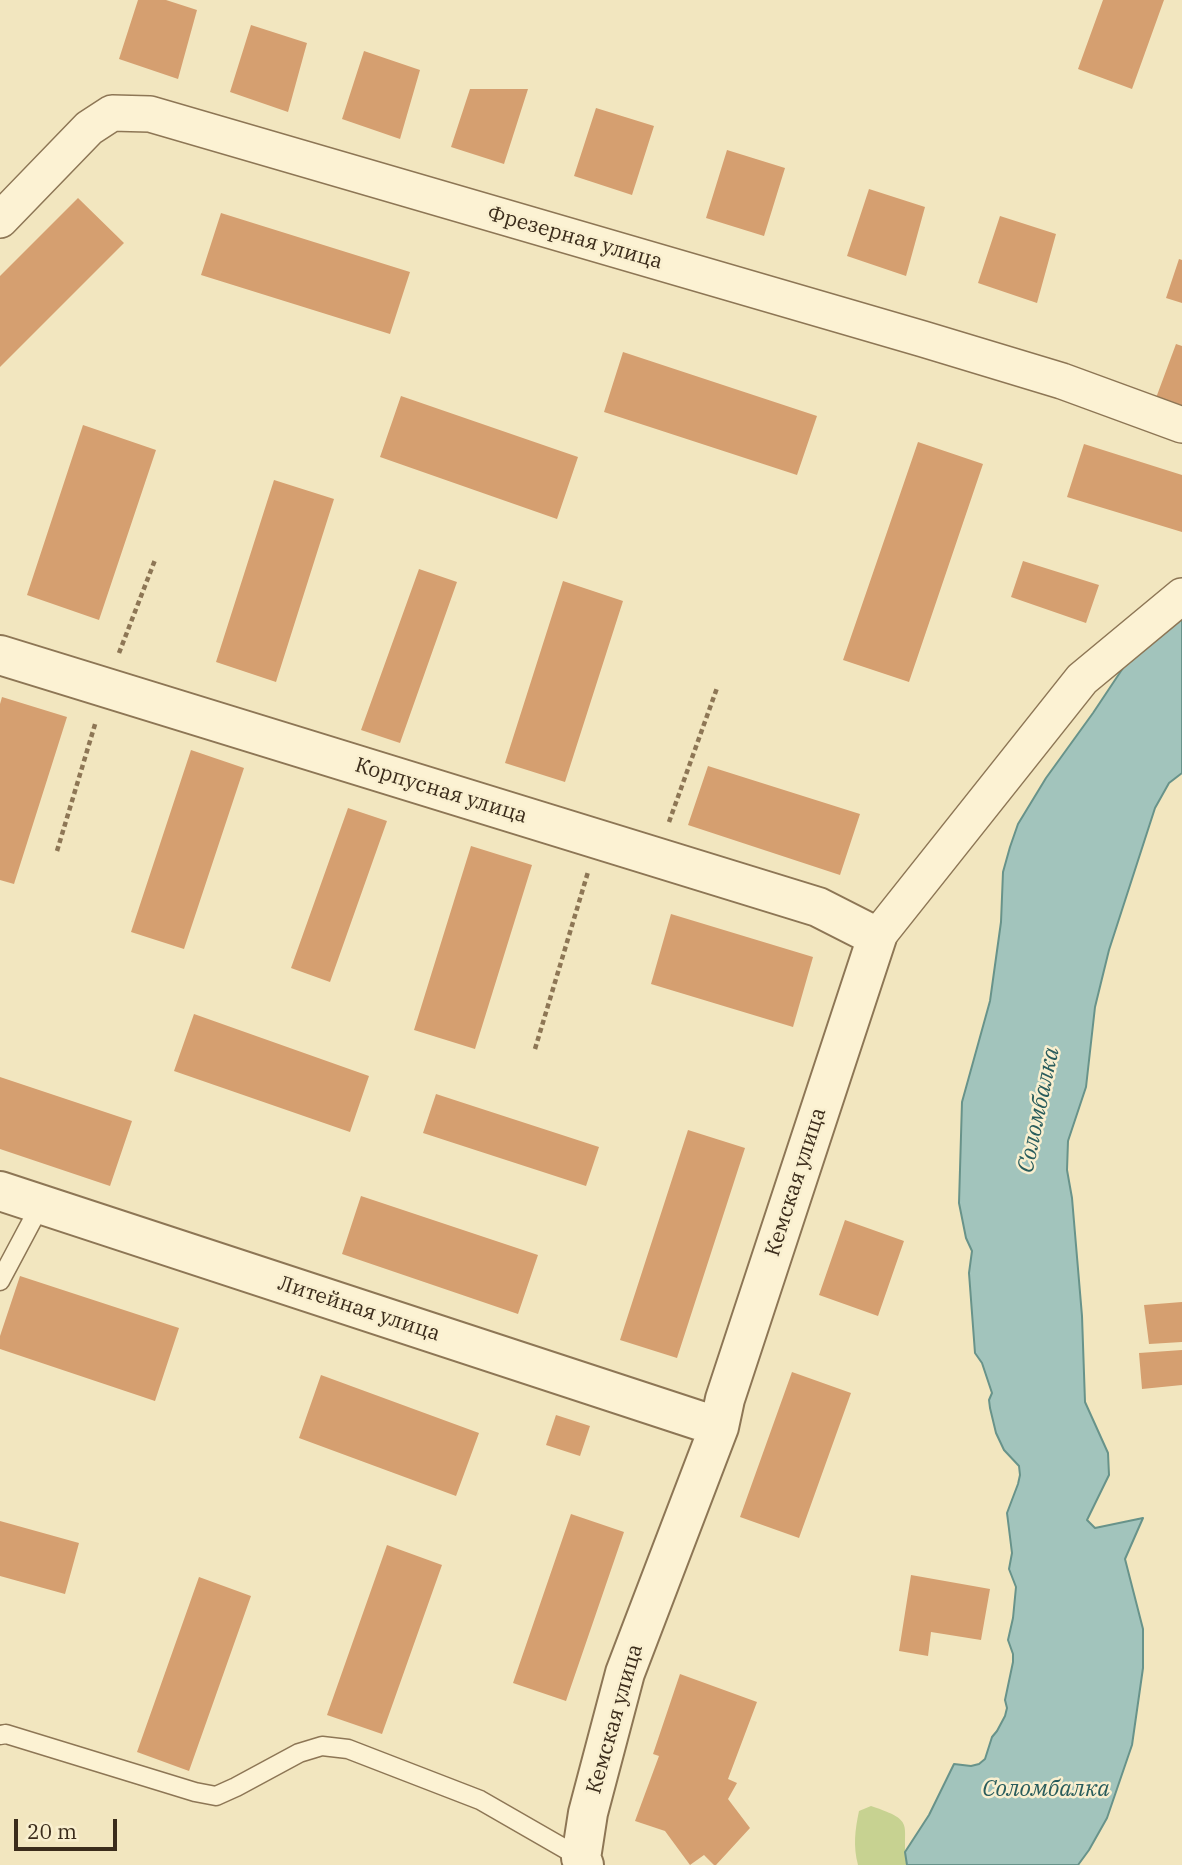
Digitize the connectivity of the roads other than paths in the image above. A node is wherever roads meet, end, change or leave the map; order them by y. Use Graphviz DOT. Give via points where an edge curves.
graph roads {
  1 [pos="0,220"];
  2 [pos="1182,425"];
  3 [pos="1182,596"];
  4 [pos="0,655"];
  5 [pos="877,937"];
  6 [pos="0,1191"];
  7 [pos="41,1204"];
  8 [pos="0,1282"];
  9 [pos="719,1427"];
  10 [pos="0,1735"];
  11 [pos="583,1862"];
  1 -- 2 [label="street, Фрезерная улица" via="89,128 111,113 150,114 923,339 1062,381"];
  3 -- 5 [label="street, Кемская улица" via="1082,679"];
  4 -- 5 [label="street, Корпусная улица" via="817,906"];
  5 -- 9 [label="street, Кемская улица"];
  6 -- 7 [label="street, Литейная улица"];
  7 -- 8 [label="lane"];
  7 -- 9 [label="street, Литейная улица"];
  9 -- 11 [label="street, Кемская улица" via="625,1672 588,1813"];
  10 -- 11 [label="lane" via="216,1796 299,1753 322,1746 348,1749 480,1801"];
}
